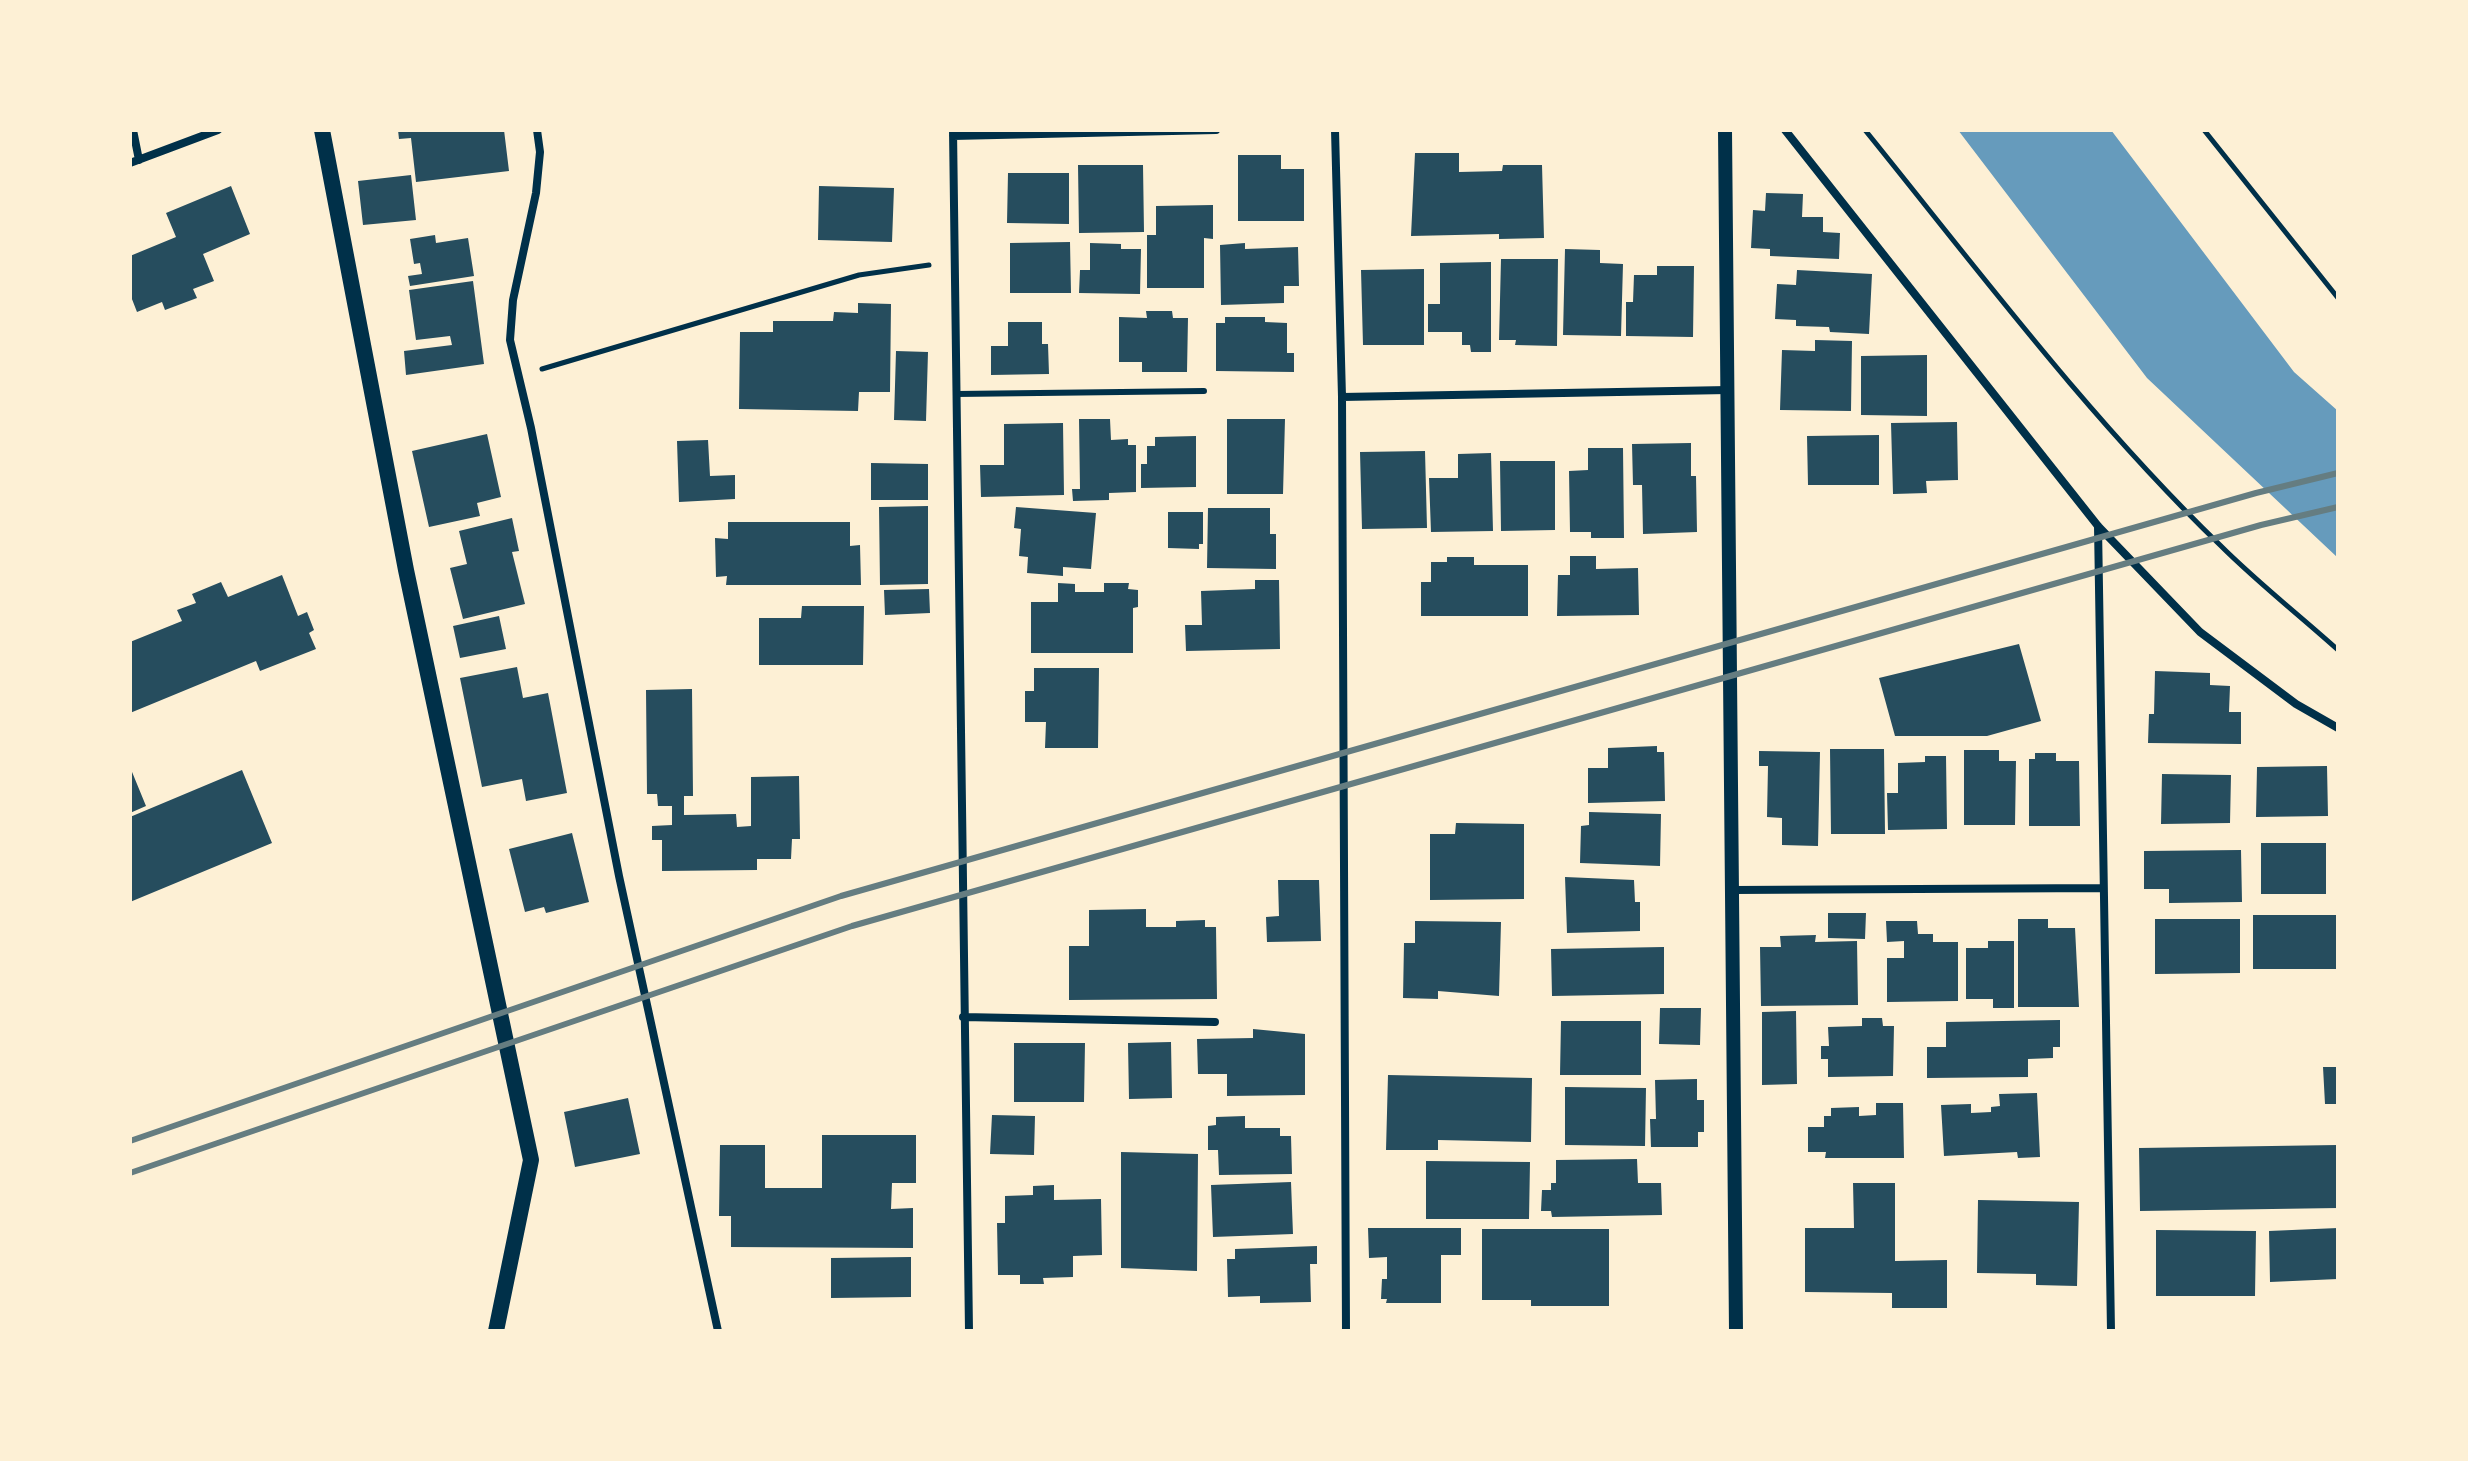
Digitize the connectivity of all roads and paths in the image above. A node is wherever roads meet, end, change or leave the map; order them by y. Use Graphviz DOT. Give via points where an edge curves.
graph roads {
  1 [pos="133,130"];
  2 [pos="218,130"];
  3 [pos="322,130"];
  4 [pos="537,130"];
  5 [pos="1216,130"];
  6 [pos="1335,130"];
  7 [pos="1725,130"];
  8 [pos="1785,130"];
  9 [pos="1865,130"];
  10 [pos="2204,130"];
  11 [pos="953,133"];
  12 [pos="134,162"];
  13 [pos="954,261"];
  14 [pos="2338,298"];
  15 [pos="517,377"];
  16 [pos="1728,390"];
  17 [pos="1204,391"];
  18 [pos="956,394"];
  19 [pos="1342,397"];
  20 [pos="2098,526"];
  21 [pos="2338,650"];
  22 [pos="2338,728"];
  23 [pos="2103,888"];
  24 [pos="1733,890"];
  25 [pos="963,1017"];
  26 [pos="1215,1022"];
  27 [pos="496,1331"];
  28 [pos="718,1331"];
  29 [pos="969,1331"];
  30 [pos="1346,1331"];
  31 [pos="1736,1331"];
  32 [pos="2111,1331"];
  1 -- 12 [label="street"];
  2 -- 12 [label="street"];
  3 -- 27 [label="main road" via="406,570 531,1160"];
  4 -- 15 [label="street" via="536,193 513,300 510,340"];
  5 -- 11 [label="street"];
  6 -- 19 [label="street"];
  7 -- 16 [label="street"];
  8 -- 20 [label="street"];
  9 -- 21 [label="path" via="2024,328 2169,493 2221,547"];
  10 -- 14 [label="path"];
  11 -- 13 [label="street"];
  13 -- 15 [label="path" via="859,275"];
  13 -- 18 [label="street"];
  15 -- 28 [label="street"];
  16 -- 19 [label="street"];
  16 -- 24 [label="street"];
  17 -- 18 [label="lane"];
  18 -- 25 [label="street"];
  19 -- 30 [label="street"];
  20 -- 22 [label="street" via="2200,632 2296,704"];
  20 -- 23 [label="street"];
  23 -- 24 [label="street"];
  23 -- 32 [label="street"];
  24 -- 31 [label="street"];
  25 -- 26 [label="street"];
  25 -- 29 [label="street"];
}
